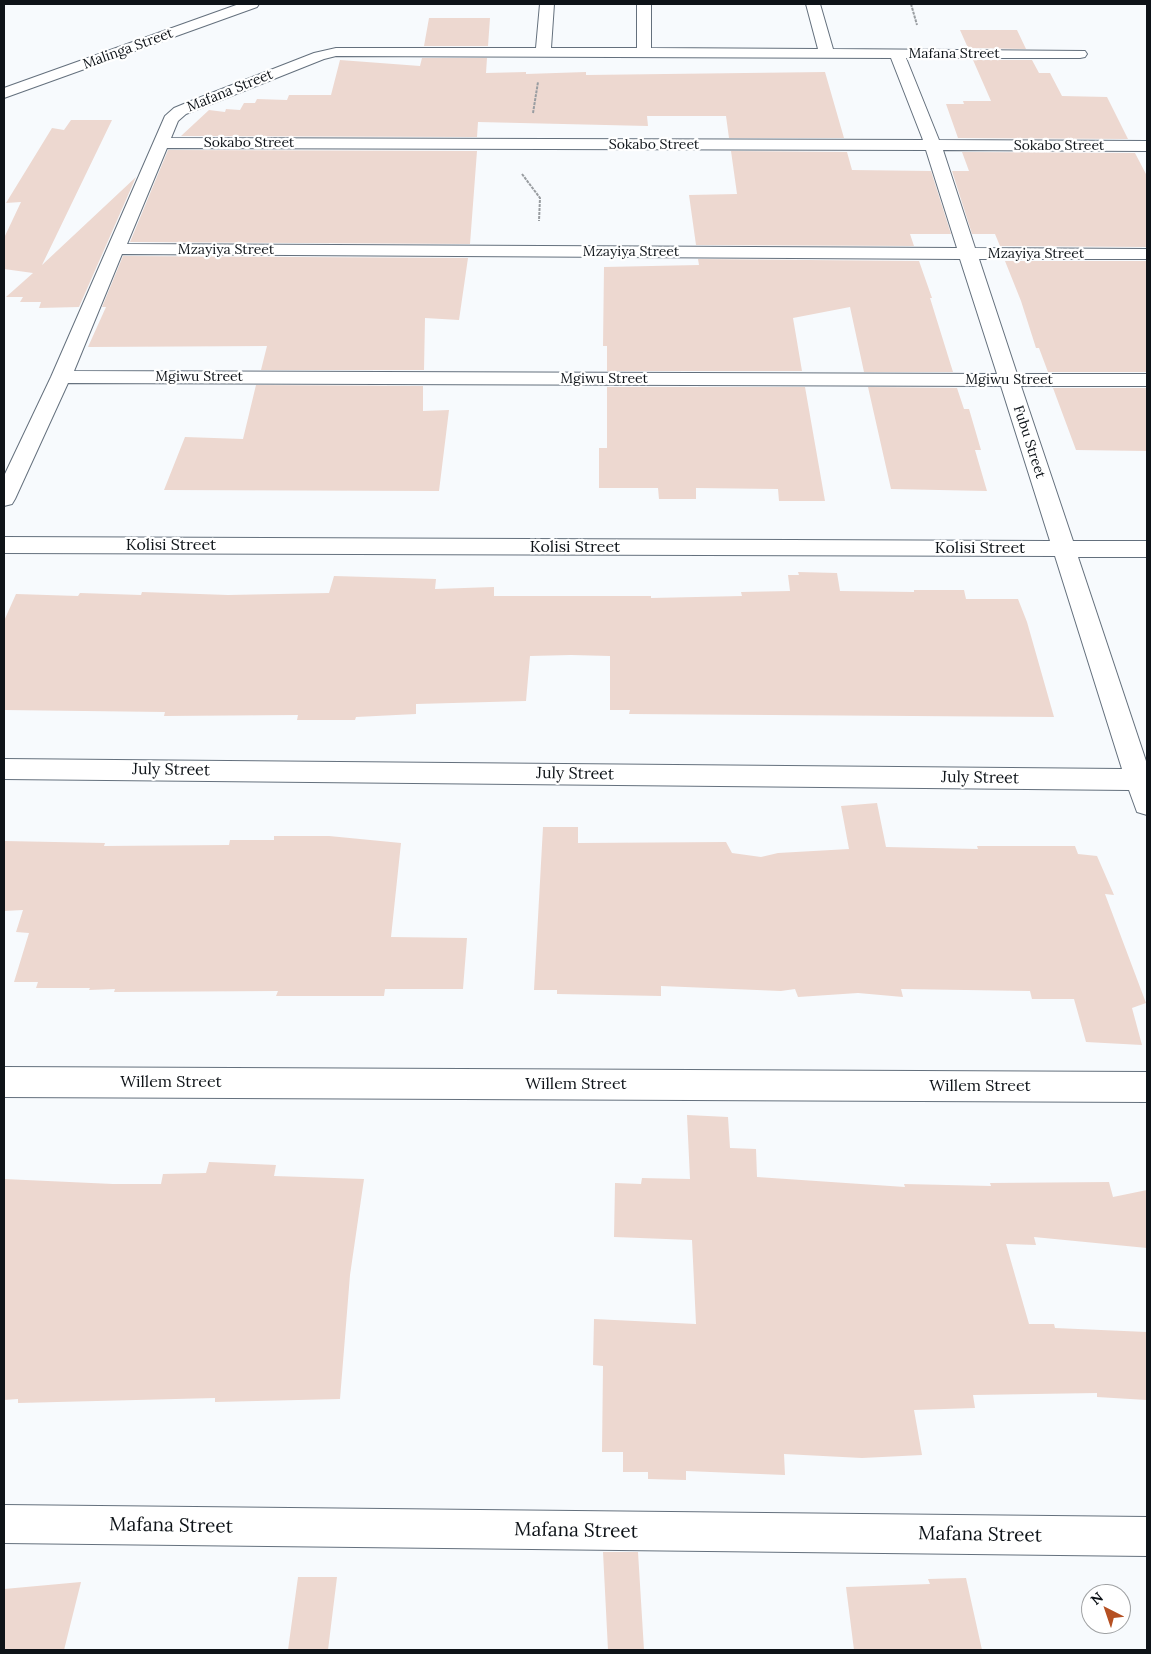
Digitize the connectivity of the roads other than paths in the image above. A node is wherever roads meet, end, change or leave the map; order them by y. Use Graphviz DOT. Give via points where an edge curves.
graph roads {
  1 [pos="252,4"];
  2 [pos="547,4"];
  3 [pos="644,4"];
  4 [pos="813,4"];
  5 [pos="542,51"];
  6 [pos="644,52"];
  7 [pos="827,53"];
  8 [pos="897,54"];
  9 [pos="1080,54"];
  10 [pos="4,93"];
  11 [pos="160,143"];
  12 [pos="933,146"];
  13 [pos="1147,146"];
  14 [pos="115,249"];
  15 [pos="966,254"];
  16 [pos="1147,254"];
  17 [pos="61,377"];
  18 [pos="1008,380"];
  19 [pos="1147,380"];
  20 [pos="4,499"];
  21 [pos="4,545"];
  22 [pos="1064,549"];
  23 [pos="1147,549"];
  24 [pos="4,769"];
  25 [pos="1144,788"];
  26 [pos="4,1082"];
  27 [pos="1147,1087"];
  28 [pos="4,1524"];
  29 [pos="1147,1537"];
  1 -- 10 [label="street, Malinga Street"];
  2 -- 5 [label="street"];
  3 -- 6 [label="street"];
  4 -- 7 [label="street"];
  5 -- 6 [label="street, Mafana Street"];
  5 -- 11 [label="street, Mafana Street" via="336,52 319,56 180,111 171,119"];
  6 -- 7 [label="street, Mafana Street"];
  7 -- 8 [label="street, Mafana Street"];
  8 -- 9 [label="street, Mafana Street"];
  8 -- 12 [label="street, Fubu Street"];
  11 -- 12 [label="street, Sokabo Street"];
  11 -- 14 [label="street, Mafana Street"];
  12 -- 13 [label="street, Sokabo Street"];
  12 -- 15 [label="street, Fubu Street"];
  14 -- 15 [label="street, Mzayiya Street"];
  14 -- 17 [label="street, Mafana Street"];
  15 -- 16 [label="street, Mzayiya Street"];
  15 -- 18 [label="street, Fubu Street"];
  17 -- 18 [label="street, Mgiwu Street"];
  17 -- 20 [label="street, Mafana Street"];
  18 -- 19 [label="street, Mgiwu Street"];
  18 -- 22 [label="street, Fubu Street"];
  21 -- 22 [label="street, Kolisi Street"];
  22 -- 23 [label="street, Kolisi Street"];
  22 -- 25 [label="street, Fubu Street"];
  24 -- 25 [label="street, July Street"];
  26 -- 27 [label="street, Willem Street"];
  28 -- 29 [label="street, Mafana Street"];
}
